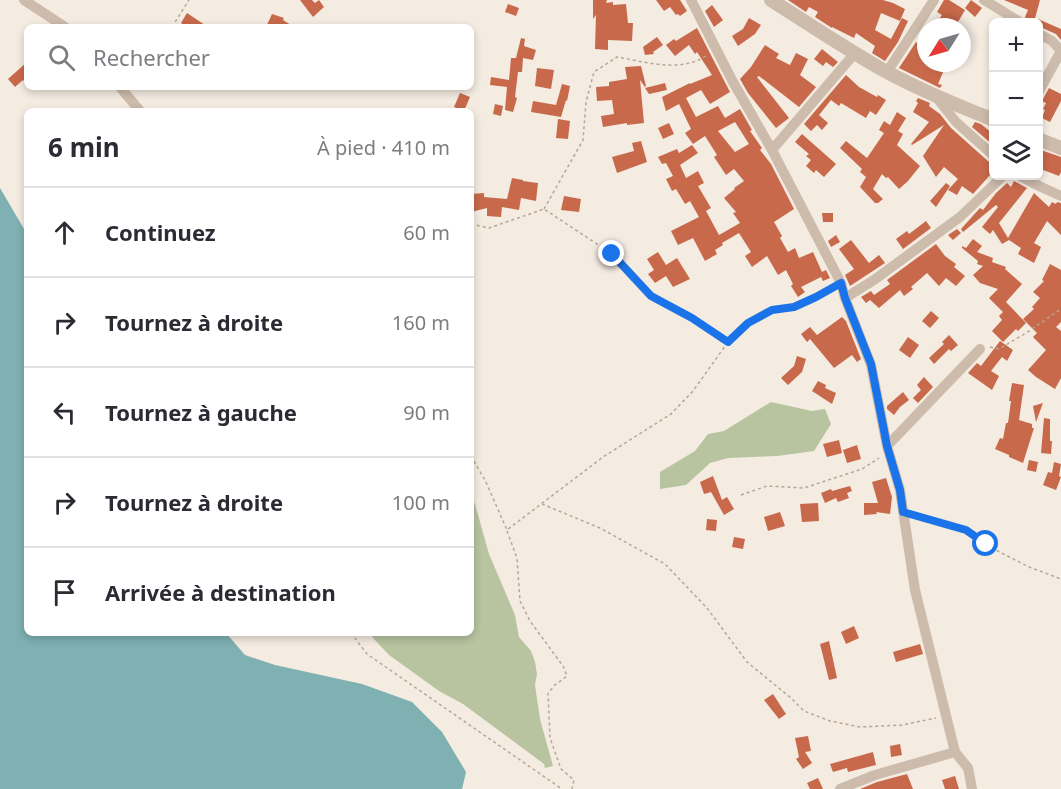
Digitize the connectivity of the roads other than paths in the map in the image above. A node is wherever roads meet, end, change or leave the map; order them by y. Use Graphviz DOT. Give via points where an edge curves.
graph roads {
  1 [pos="24,0"];
  2 [pos="691,0"];
  3 [pos="771,0"];
  4 [pos="934,0"];
  5 [pos="984,0"];
  6 [pos="1013,18"];
  7 [pos="60,24"];
  8 [pos="1043,36"];
  9 [pos="855,53"];
  10 [pos="887,72"];
  11 [pos="1043,84"];
  12 [pos="122,90"];
  13 [pos="936,97"];
  14 [pos="138,108"];
  15 [pos="989,118"];
  16 [pos="1043,141"];
  17 [pos="1061,148"];
  18 [pos="772,150"];
  19 [pos="989,152"];
  20 [pos="999,180"];
  21 [pos="1028,180"];
  22 [pos="1061,196"];
  23 [pos="845,298"];
  24 [pos="980,349"];
  25 [pos="888,448"];
  26 [pos="955,752"];
  27 [pos="840,789"];
  28 [pos="972,789"];
  1 -- 7 [label="street"];
  2 -- 18 [label="street"];
  3 -- 9 [label="street"];
  4 -- 10 [label="street"];
  5 -- 6 [label="street"];
  8 -- 11 [label="street" via="1061,51"];
  9 -- 10 [label="street"];
  9 -- 18 [label="street"];
  10 -- 13 [label="street"];
  12 -- 14 [label="street"];
  13 -- 15 [label="street"];
  13 -- 19 [label="street"];
  16 -- 17 [label="street"];
  18 -- 23 [label="street" via="841,283"];
  20 -- 23 [label="street" via="960,217"];
  21 -- 22 [label="street"];
  23 -- 25 [label="street" via="871,364"];
  24 -- 25 [label="street"];
  25 -- 26 [label="street" via="900,490 915,590"];
  26 -- 27 [label="street"];
  26 -- 28 [label="street" via="968,768"];
}
